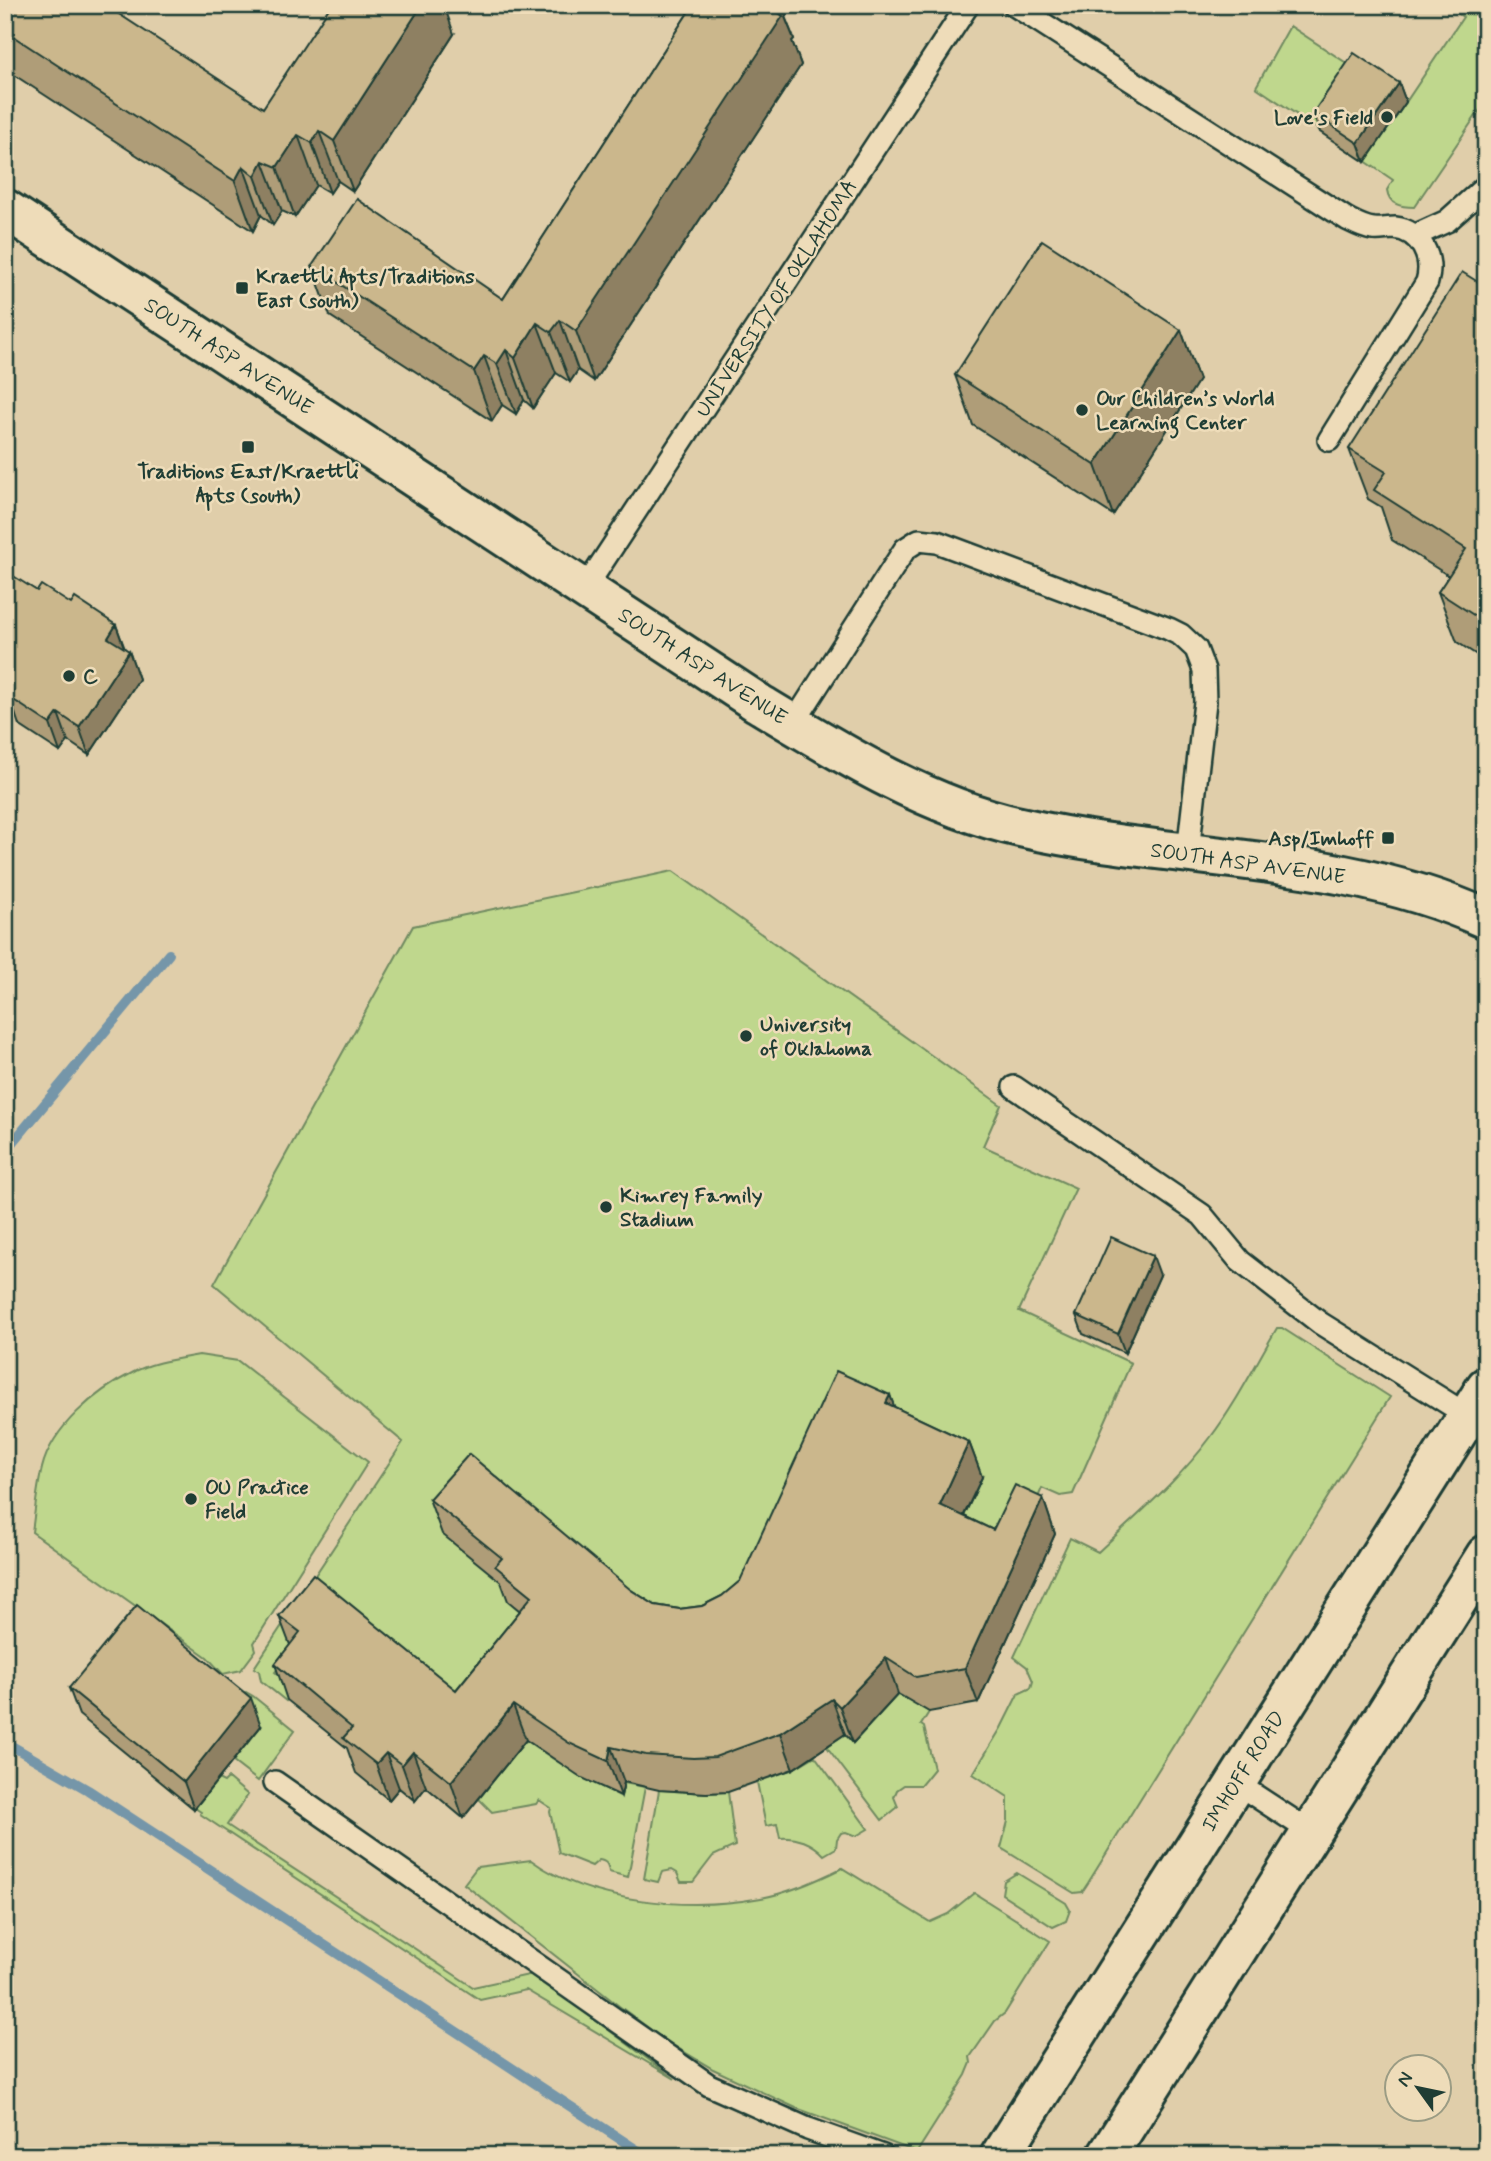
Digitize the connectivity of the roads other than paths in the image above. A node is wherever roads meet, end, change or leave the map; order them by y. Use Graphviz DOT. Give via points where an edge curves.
graph roads {
  1 [pos="968,5"];
  2 [pos="1014,5"];
  3 [pos="1486,186"];
  4 [pos="5,209"];
  5 [pos="1415,236"];
  6 [pos="1329,440"];
  7 [pos="584,590"];
  8 [pos="793,724"];
  9 [pos="1188,852"];
  10 [pos="1486,919"];
  11 [pos="1014,1087"];
  12 [pos="1479,1410"];
  13 [pos="1486,1555"];
  14 [pos="275,1782"];
  15 [pos="1236,1783"];
  16 [pos="1311,1832"];
  17 [pos="883,2156"];
  18 [pos="1000,2156"];
  19 [pos="1107,2156"];
  1 -- 7 [label="lane, UNIVERSITY OF OKLAHOMA"];
  2 -- 5 [label="lane" via="1347,219 1371,229 1393,228"];
  3 -- 5 [label="lane" via="1447,221"];
  4 -- 7 [label="street, SOUTH ASP AVENUE"];
  5 -- 6 [label="lane" via="1428,258 1427,282"];
  7 -- 8 [label="street, SOUTH ASP AVENUE"];
  8 -- 9 [label="street, SOUTH ASP AVENUE" via="910,787 1005,823 1096,842"];
  8 -- 9 [label="lane" via="905,549 919,540 937,542 1169,629 1196,649 1204,670 1205,702"];
  9 -- 10 [label="street, SOUTH ASP AVENUE" via="1352,877"];
  11 -- 12 [label="lane" via="1202,1214 1240,1261 1320,1323"];
  12 -- 15 [label="street, IMHOFF ROAD"];
  13 -- 16 [label="street"];
  14 -- 17 [label="lane" via="709,2085"];
  15 -- 16 [label="lane"];
  15 -- 18 [label="street, IMHOFF ROAD"];
  16 -- 19 [label="street"];
}
